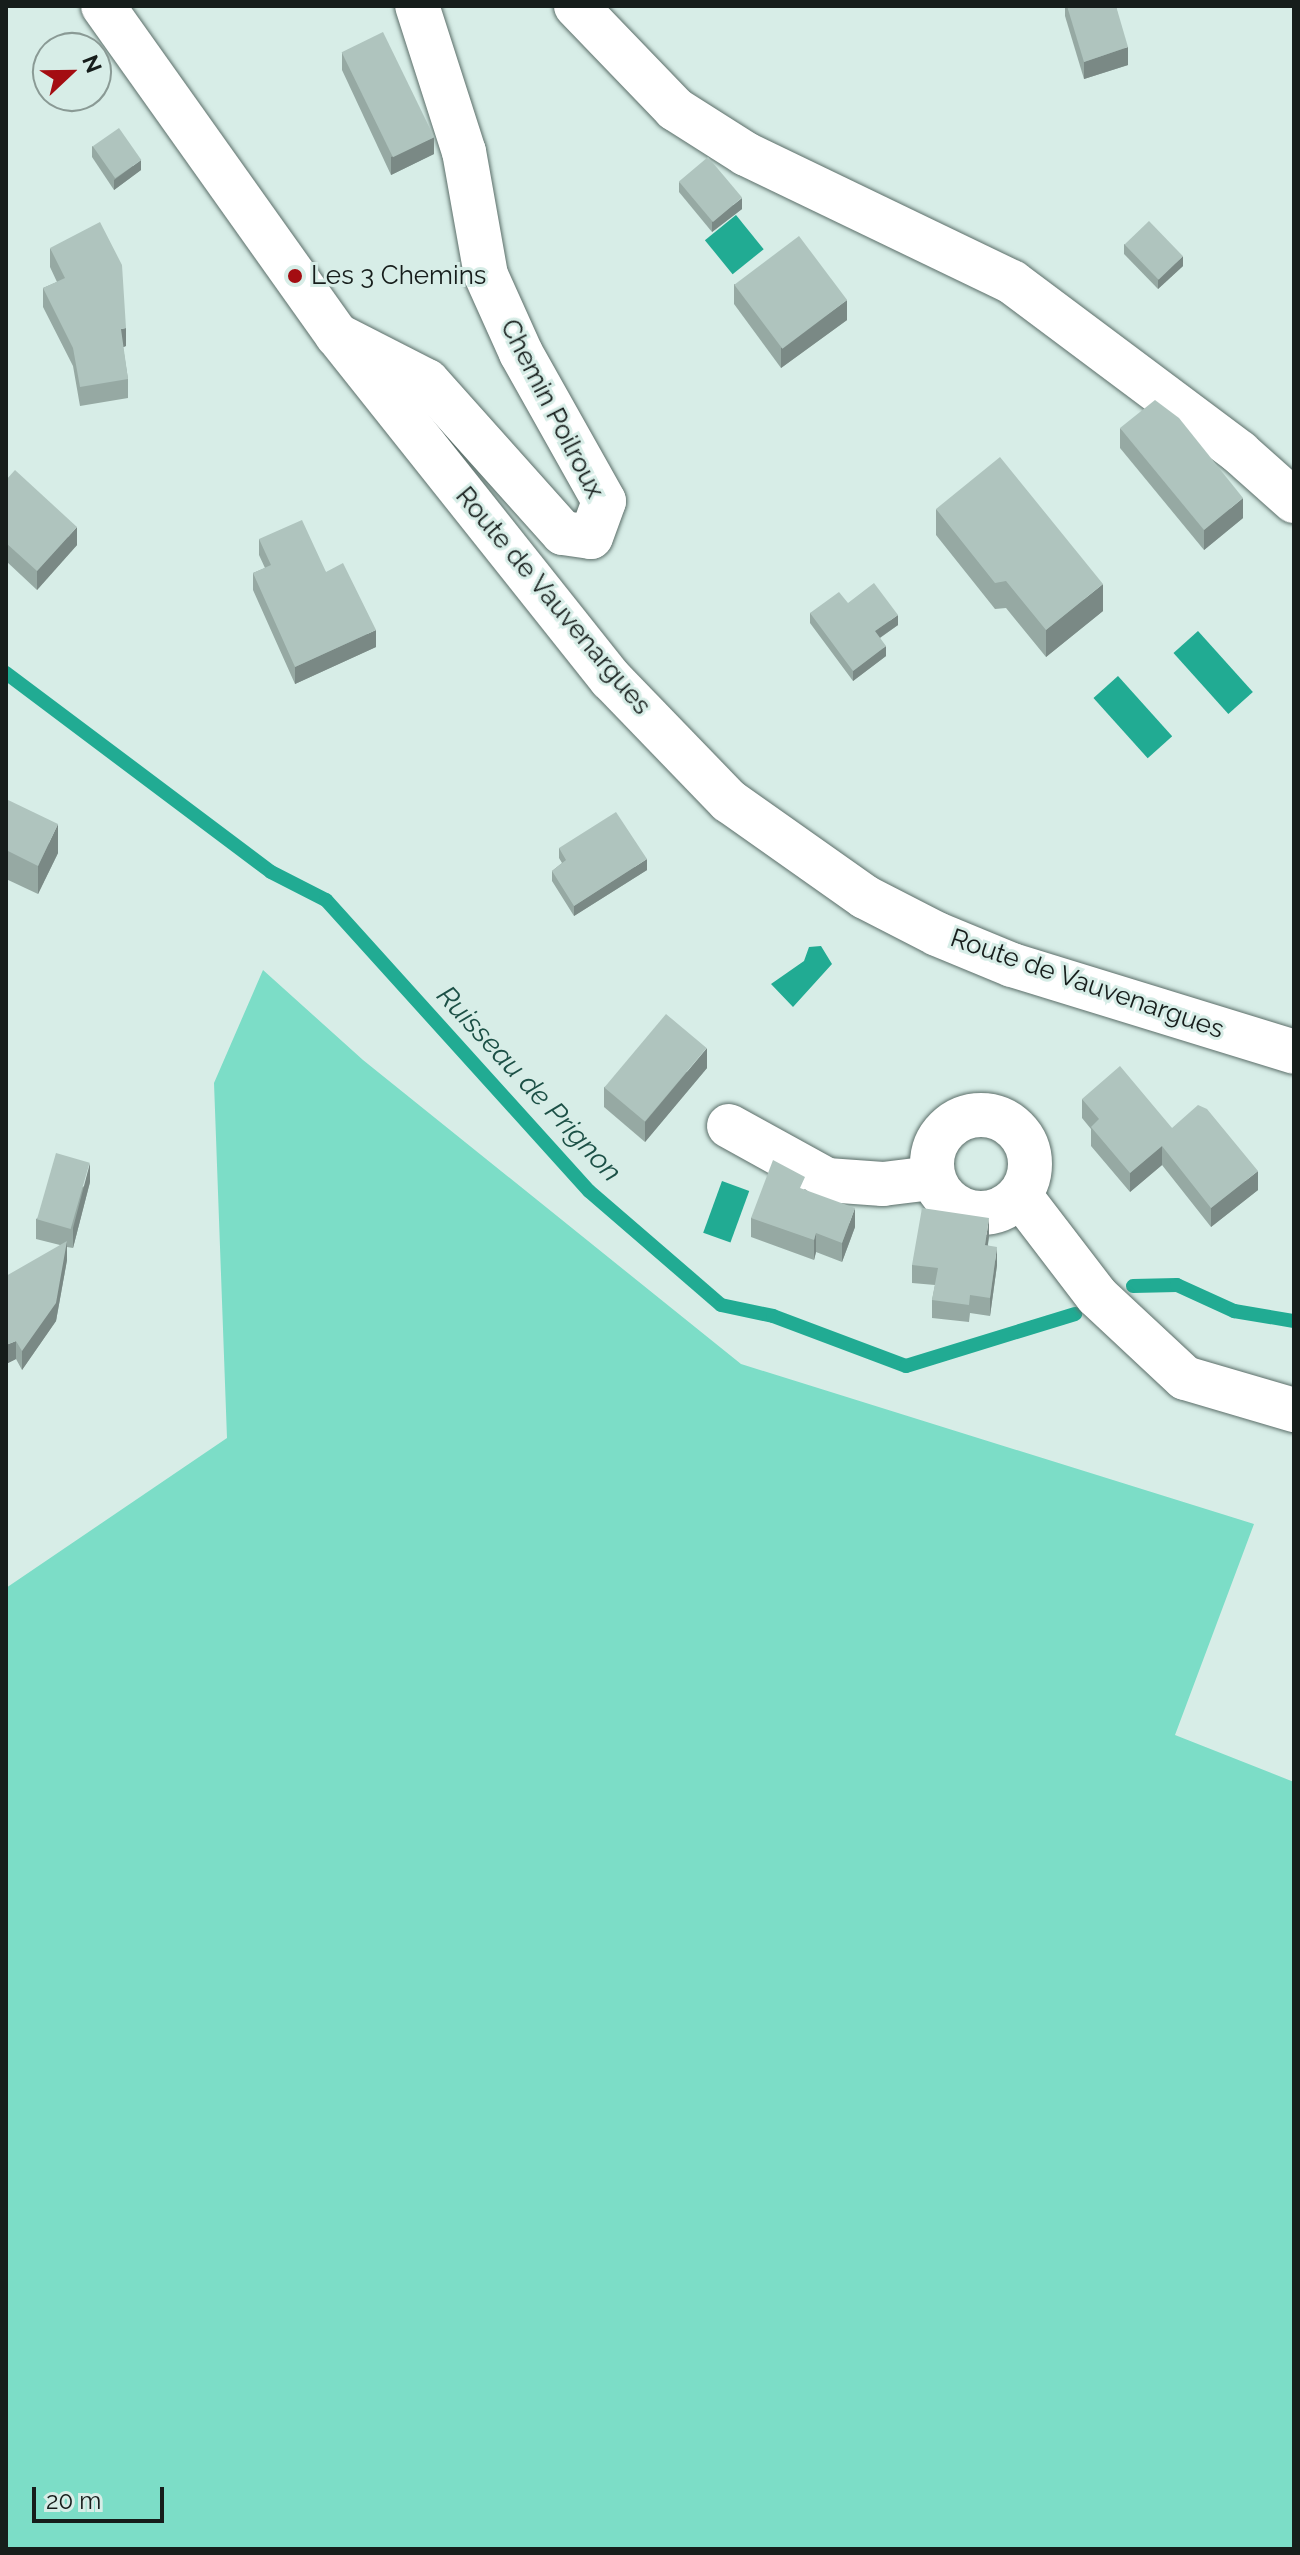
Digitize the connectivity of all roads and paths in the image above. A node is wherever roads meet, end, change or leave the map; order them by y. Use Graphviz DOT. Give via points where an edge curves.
graph roads {
  1 [pos="103,6"];
  2 [pos="417,6"];
  3 [pos="576,6"];
  4 [pos="337,335"];
  5 [pos="1294,501"];
  6 [pos="1294,1052"];
  7 [pos="729,1126"];
  8 [pos="932,1178"];
  9 [pos="1022,1198"];
  10 [pos="1294,1410"];
  1 -- 4 [label="street, Route de Vauvenargues"];
  2 -- 4 [label="street, Chemin Poilroux" via="464,152 486,275 521,353 604,501 591,537 563,533 427,381"];
  3 -- 5 [label="street" via="675,109 746,154 1012,282 1239,452"];
  4 -- 6 [label="street, Route de Vauvenargues" via="611,679 729,801 865,897 937,934 1012,965"];
  7 -- 8 [label="street" via="827,1180 883,1184"];
  8 -- 9 [label="street" via="963,1211 1003,1210"];
  8 -- 9 [label="street" via="934,1143 954,1124 978,1114 1003,1118 1019,1133 1033,1168"];
  9 -- 10 [label="street" via="1097,1296 1185,1378"];
}
